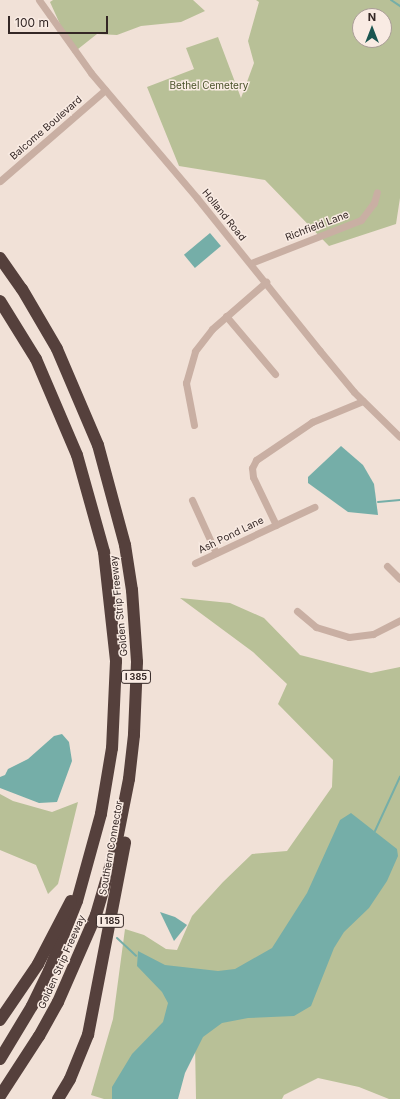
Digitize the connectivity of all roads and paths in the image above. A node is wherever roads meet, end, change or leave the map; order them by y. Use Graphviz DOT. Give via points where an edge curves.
graph roads {
  1 [pos="39,0"];
  2 [pos="105,90"];
  3 [pos="0,181"];
  4 [pos="377,192"];
  5 [pos="0,258"];
  6 [pos="250,263"];
  7 [pos="266,282"];
  8 [pos="0,301"];
  9 [pos="226,316"];
  10 [pos="275,374"];
  11 [pos="363,401"];
  12 [pos="194,425"];
  13 [pos="400,437"];
  14 [pos="192,500"];
  15 [pos="314,507"];
  16 [pos="276,525"];
  17 [pos="216,553"];
  18 [pos="195,563"];
  19 [pos="387,566"];
  20 [pos="400,579"];
  21 [pos="297,611"];
  22 [pos="400,620"];
  23 [pos="134,735"];
  24 [pos="80,884"];
  25 [pos="0,1020"];
  26 [pos="0,1059"];
  27 [pos="0,1096"];
  28 [pos="58,1099"];
  1 -- 2 [label="street, Holland Road"];
  2 -- 3 [label="street, Balcome Boulevard"];
  2 -- 6 [label="street, Holland Road"];
  4 -- 6 [label="street, Richfield Lane" via="374,203 361,220"];
  5 -- 23 [label="highway, Golden Strip Freeway / I 385" via="26,295 57,349 84,409 108,478 125,545 132,590 137,662"];
  6 -- 7 [label="street, Holland Road"];
  7 -- 9 [label="street"];
  7 -- 11 [label="street, Holland Road"];
  8 -- 24 [label="highway, Golden Strip Freeway / I 385" via="36,359 74,447 104,552 116,661 112,748 100,814"];
  9 -- 10 [label="street"];
  9 -- 12 [label="street" via="203,338 190,364 187,391"];
  11 -- 13 [label="street, Holland Road"];
  11 -- 16 [label="street" via="312,422 256,460 252,468 253,477"];
  14 -- 17 [label="street"];
  15 -- 16 [label="street, Ash Pond Lane"];
  16 -- 17 [label="street, Ash Pond Lane"];
  17 -- 18 [label="street, Ash Pond Lane"];
  19 -- 20 [label="street"];
  21 -- 22 [label="street" via="307,621 324,631 349,637 373,634"];
  23 -- 27 [label="highway, Golden Strip Freeway / I 385" via="121,824 94,922 58,1002 36,1042"];
  23 -- 28 [label="highway, Southern Connector / I 185" via="134,784 94,1008 80,1058"];
  24 -- 25 [label="highway" via="38,964"];
  24 -- 26 [label="highway, Golden Strip Freeway / I 385" via="71,920 52,964 29,1012"];
}
